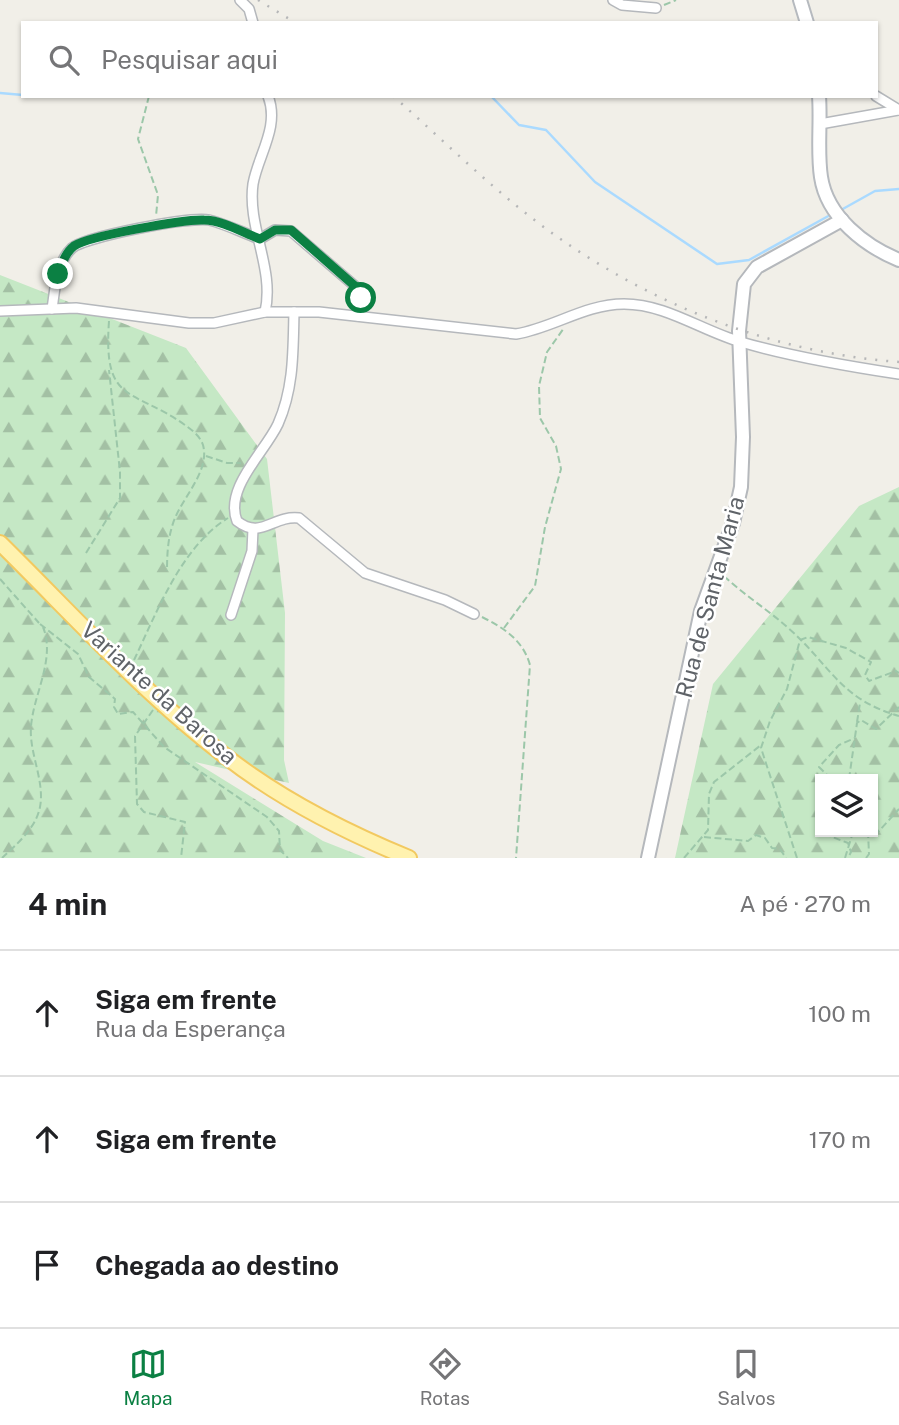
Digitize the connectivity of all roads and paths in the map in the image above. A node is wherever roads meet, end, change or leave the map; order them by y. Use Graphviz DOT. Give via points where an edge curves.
graph roads {
  1 [pos="240,0"];
  2 [pos="613,0"];
  3 [pos="676,0"];
  4 [pos="800,0"];
  5 [pos="656,8"];
  6 [pos="252,21"];
  7 [pos="806,21"];
  8 [pos="878,97"];
  9 [pos="148,98"];
  10 [pos="268,98"];
  11 [pos="819,98"];
  12 [pos="899,110"];
  13 [pos="820,124"];
  14 [pos="838,214"];
  15 [pos="154,224"];
  16 [pos="260,239"];
  17 [pos="899,260"];
  18 [pos="52,309"];
  19 [pos="0,311"];
  20 [pos="110,312"];
  21 [pos="265,312"];
  22 [pos="294,312"];
  23 [pos="574,314"];
  24 [pos="358,316"];
  25 [pos="739,342"];
  26 [pos="108,365"];
  27 [pos="899,374"];
  28 [pos="205,456"];
  29 [pos="256,460"];
  30 [pos="234,514"];
  31 [pos="253,529"];
  32 [pos="0,543"];
  33 [pos="86,553"];
  34 [pos="716,568"];
  35 [pos="167,571"];
  36 [pos="0,579"];
  37 [pos="474,614"];
  38 [pos="231,615"];
  39 [pos="40,624"];
  40 [pos="504,628"];
  41 [pos="800,640"];
  42 [pos="129,671"];
  43 [pos="899,673"];
  44 [pos="860,701"];
  45 [pos="157,706"];
  46 [pos="899,707"];
  47 [pos="891,714"];
  48 [pos="899,716"];
  49 [pos="857,723"];
  50 [pos="141,724"];
  51 [pos="856,738"];
  52 [pos="762,744"];
  53 [pos="826,774"];
  54 [pos="850,774"];
  55 [pos="899,809"];
  56 [pos="704,836"];
  57 [pos="833,837"];
  58 [pos="850,837"];
  59 [pos="848,842"];
  60 [pos="2,858"];
  61 [pos="181,858"];
  62 [pos="288,858"];
  63 [pos="409,858"];
  64 [pos="516,858"];
  65 [pos="648,858"];
  66 [pos="684,858"];
  67 [pos="786,858"];
  68 [pos="797,858"];
  69 [pos="847,858"];
  70 [pos="866,858"];
  1 -- 6 [label="street"];
  2 -- 5 [label="street"];
  3 -- 5 [label="path"];
  4 -- 7 [label="street"];
  8 -- 12 [label="street"];
  9 -- 15 [label="path" via="138,139 158,195"];
  10 -- 16 [label="street" via="272,122 253,184"];
  11 -- 13 [label="street"];
  12 -- 13 [label="street"];
  13 -- 14 [label="street" via="820,174"];
  14 -- 17 [label="street" via="876,249"];
  14 -- 25 [label="street, Rua de Santa Maria" via="748,275"];
  15 -- 16 [label="street" via="206,219"];
  15 -- 18 [label="street" via="72,247 58,274"];
  16 -- 21 [label="street" via="268,278"];
  16 -- 24 [label="street" via="275,230 291,230 356,287 361,298"];
  18 -- 19 [label="street"];
  18 -- 20 [label="street"];
  20 -- 21 [label="street" via="214,323"];
  20 -- 26 [label="path"];
  21 -- 22 [label="street"];
  22 -- 24 [label="street"];
  22 -- 29 [label="street" via="288,395"];
  23 -- 24 [label="street" via="516,334"];
  23 -- 25 [label="street" via="611,305 648,307"];
  23 -- 40 [label="path" via="547,352 539,386 540,418 556,446 561,469 538,574 529,597"];
  25 -- 27 [label="street"];
  25 -- 34 [label="street, Rua de Santa Maria" via="741,487"];
  26 -- 28 [label="path" via="123,391 193,431 202,441"];
  26 -- 33 [label="path" via="120,498"];
  28 -- 29 [label="path" via="227,463"];
  28 -- 35 [label="path" via="175,517"];
  29 -- 30 [label="street" via="244,478"];
  30 -- 31 [label="street" via="247,529"];
  30 -- 42 [label="path" via="199,544 165,594"];
  31 -- 37 [label="street" via="299,518 365,573"];
  31 -- 38 [label="street" via="252,551"];
  32 -- 42 [label="main road, Variante da Barosa"];
  34 -- 41 [label="path"];
  34 -- 65 [label="street, Rua de Santa Maria" via="692,649"];
  36 -- 39 [label="path"];
  37 -- 40 [label="path"];
  39 -- 50 [label="path" via="78,654 89,677 115,699 118,714 133,712"];
  39 -- 60 [label="path" via="47,639 45,667 31,728 40,807 24,836"];
  40 -- 64 [label="path" via="522,646 530,665"];
  41 -- 43 [label="path" via="808,637 862,655 871,662 864,675 869,681"];
  41 -- 44 [label="path"];
  41 -- 52 [label="path" via="787,689"];
  42 -- 63 [label="main road, Variante da Barosa" via="209,744 276,792"];
  44 -- 47 [label="path"];
  44 -- 49 [label="path"];
  45 -- 50 [label="path"];
  46 -- 47 [label="path"];
  47 -- 48 [label="path"];
  47 -- 49 [label="path" via="876,729 861,720"];
  49 -- 51 [label="path"];
  50 -- 61 [label="path" via="135,736 137,804 144,812 185,822"];
  50 -- 62 [label="path" via="164,747 267,817 279,831 280,849"];
  51 -- 53 [label="path" via="839,744 819,767"];
  51 -- 54 [label="path"];
  52 -- 56 [label="path" via="714,782"];
  52 -- 68 [label="path"];
  55 -- 70 [label="path" via="879,831 868,832"];
  56 -- 66 [label="path"];
  56 -- 67 [label="path" via="748,841 756,835"];
  57 -- 59 [label="path"];
  58 -- 59 [label="path"];
  59 -- 69 [label="path"];
  59 -- 69 [label="path" via="851,852"];
}
